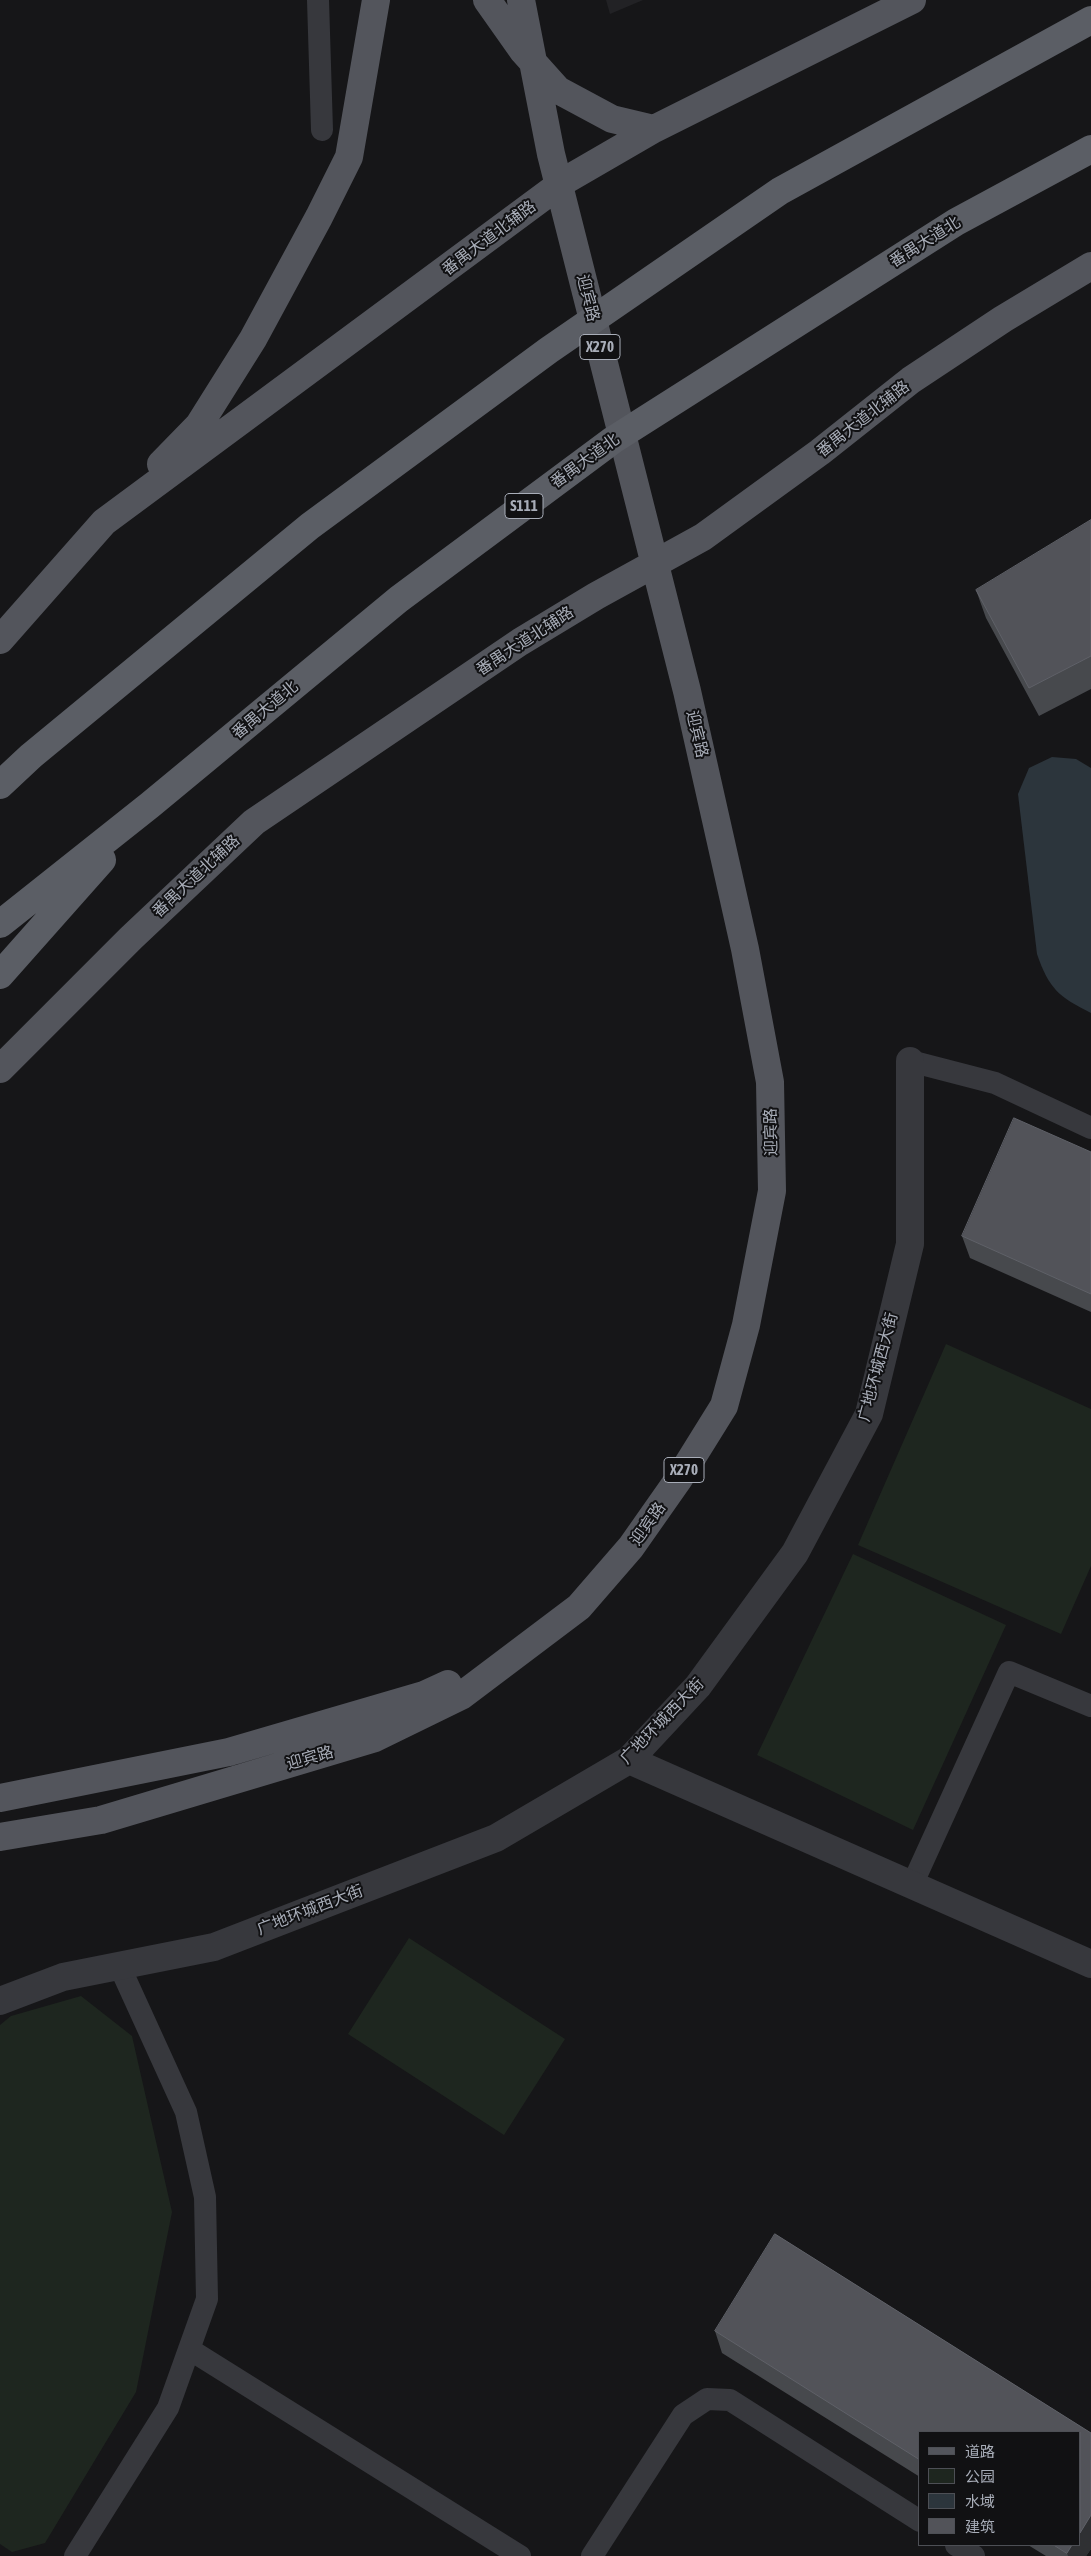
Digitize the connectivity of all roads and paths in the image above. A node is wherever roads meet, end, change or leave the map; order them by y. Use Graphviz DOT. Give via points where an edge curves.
graph roads {
  1 [pos="318,0"];
  2 [pos="376,0"];
  3 [pos="521,0"];
  4 [pos="537,0"];
  5 [pos="912,0"];
  6 [pos="485,2"];
  7 [pos="1091,20"];
  8 [pos="654,129"];
  9 [pos="322,130"];
  10 [pos="1091,149"];
  11 [pos="1091,266"];
  12 [pos="104,522"];
  13 [pos="0,640"];
  14 [pos="0,785"];
  15 [pos="150,805"];
  16 [pos="0,924"];
  17 [pos="0,975"];
  18 [pos="910,1062"];
  19 [pos="0,1069"];
  20 [pos="1091,1128"];
  21 [pos="526,1648"];
  22 [pos="1091,1706"];
  23 [pos="629,1760"];
  24 [pos="0,1798"];
  25 [pos="0,1837"];
  26 [pos="912,1885"];
  27 [pos="1091,1964"];
  28 [pos="119,1965"];
  29 [pos="0,2001"];
  30 [pos="189,2349"];
  31 [pos="918,2520"];
  32 [pos="958,2546"];
  33 [pos="75,2556"];
  34 [pos="520,2556"];
  35 [pos="592,2556"];
  36 [pos="974,2556"];
  1 -- 9 [label="lane"];
  2 -- 12 [label="main road" via="349,157 319,217 253,339 199,425"];
  3 -- 21 [label="main road, 迎宾路 / X270" via="551,154 687,691 745,949 770,1082 772,1190 746,1325 724,1406 631,1548 579,1607"];
  4 -- 6 [label="lane"];
  5 -- 8 [label="main road, 番禺大道北辅路"];
  6 -- 8 [label="main road" via="523,52 558,90 612,119"];
  7 -- 14 [label="highway" via="780,191 549,350 310,526"];
  8 -- 12 [label="main road, 番禺大道北辅路" via="566,180"];
  10 -- 15 [label="highway, 番禺大道北 / S111" via="956,222 614,440 399,598"];
  11 -- 19 [label="main road, 番禺大道北辅路" via="911,380 820,452 703,537 520,642 254,822 130,938"];
  12 -- 13 [label="main road, 番禺大道北辅路"];
  15 -- 16 [label="highway, 番禺大道北 / S111"];
  15 -- 17 [label="highway"];
  18 -- 20 [label="lane" via="995,1083"];
  18 -- 23 [label="street, 广地环城西大街" via="910,1244 869,1414 795,1553 698,1686"];
  21 -- 24 [label="main road" via="424,1695 229,1752"];
  21 -- 25 [label="main road, 迎宾路 / X270" via="461,1696 375,1738 101,1820"];
  22 -- 26 [label="lane" via="1009,1672"];
  23 -- 26 [label="street"];
  23 -- 28 [label="street, 广地环城西大街" via="496,1838 214,1947"];
  26 -- 27 [label="street"];
  28 -- 29 [label="street, 广地环城西大街" via="63,1977"];
  28 -- 30 [label="lane" via="186,2112 205,2197 207,2299"];
  30 -- 33 [label="lane" via="168,2408"];
  30 -- 34 [label="lane"];
  31 -- 35 [label="lane" via="730,2400 707,2399 683,2415"];
  32 -- 36 [label="lane"];
}
